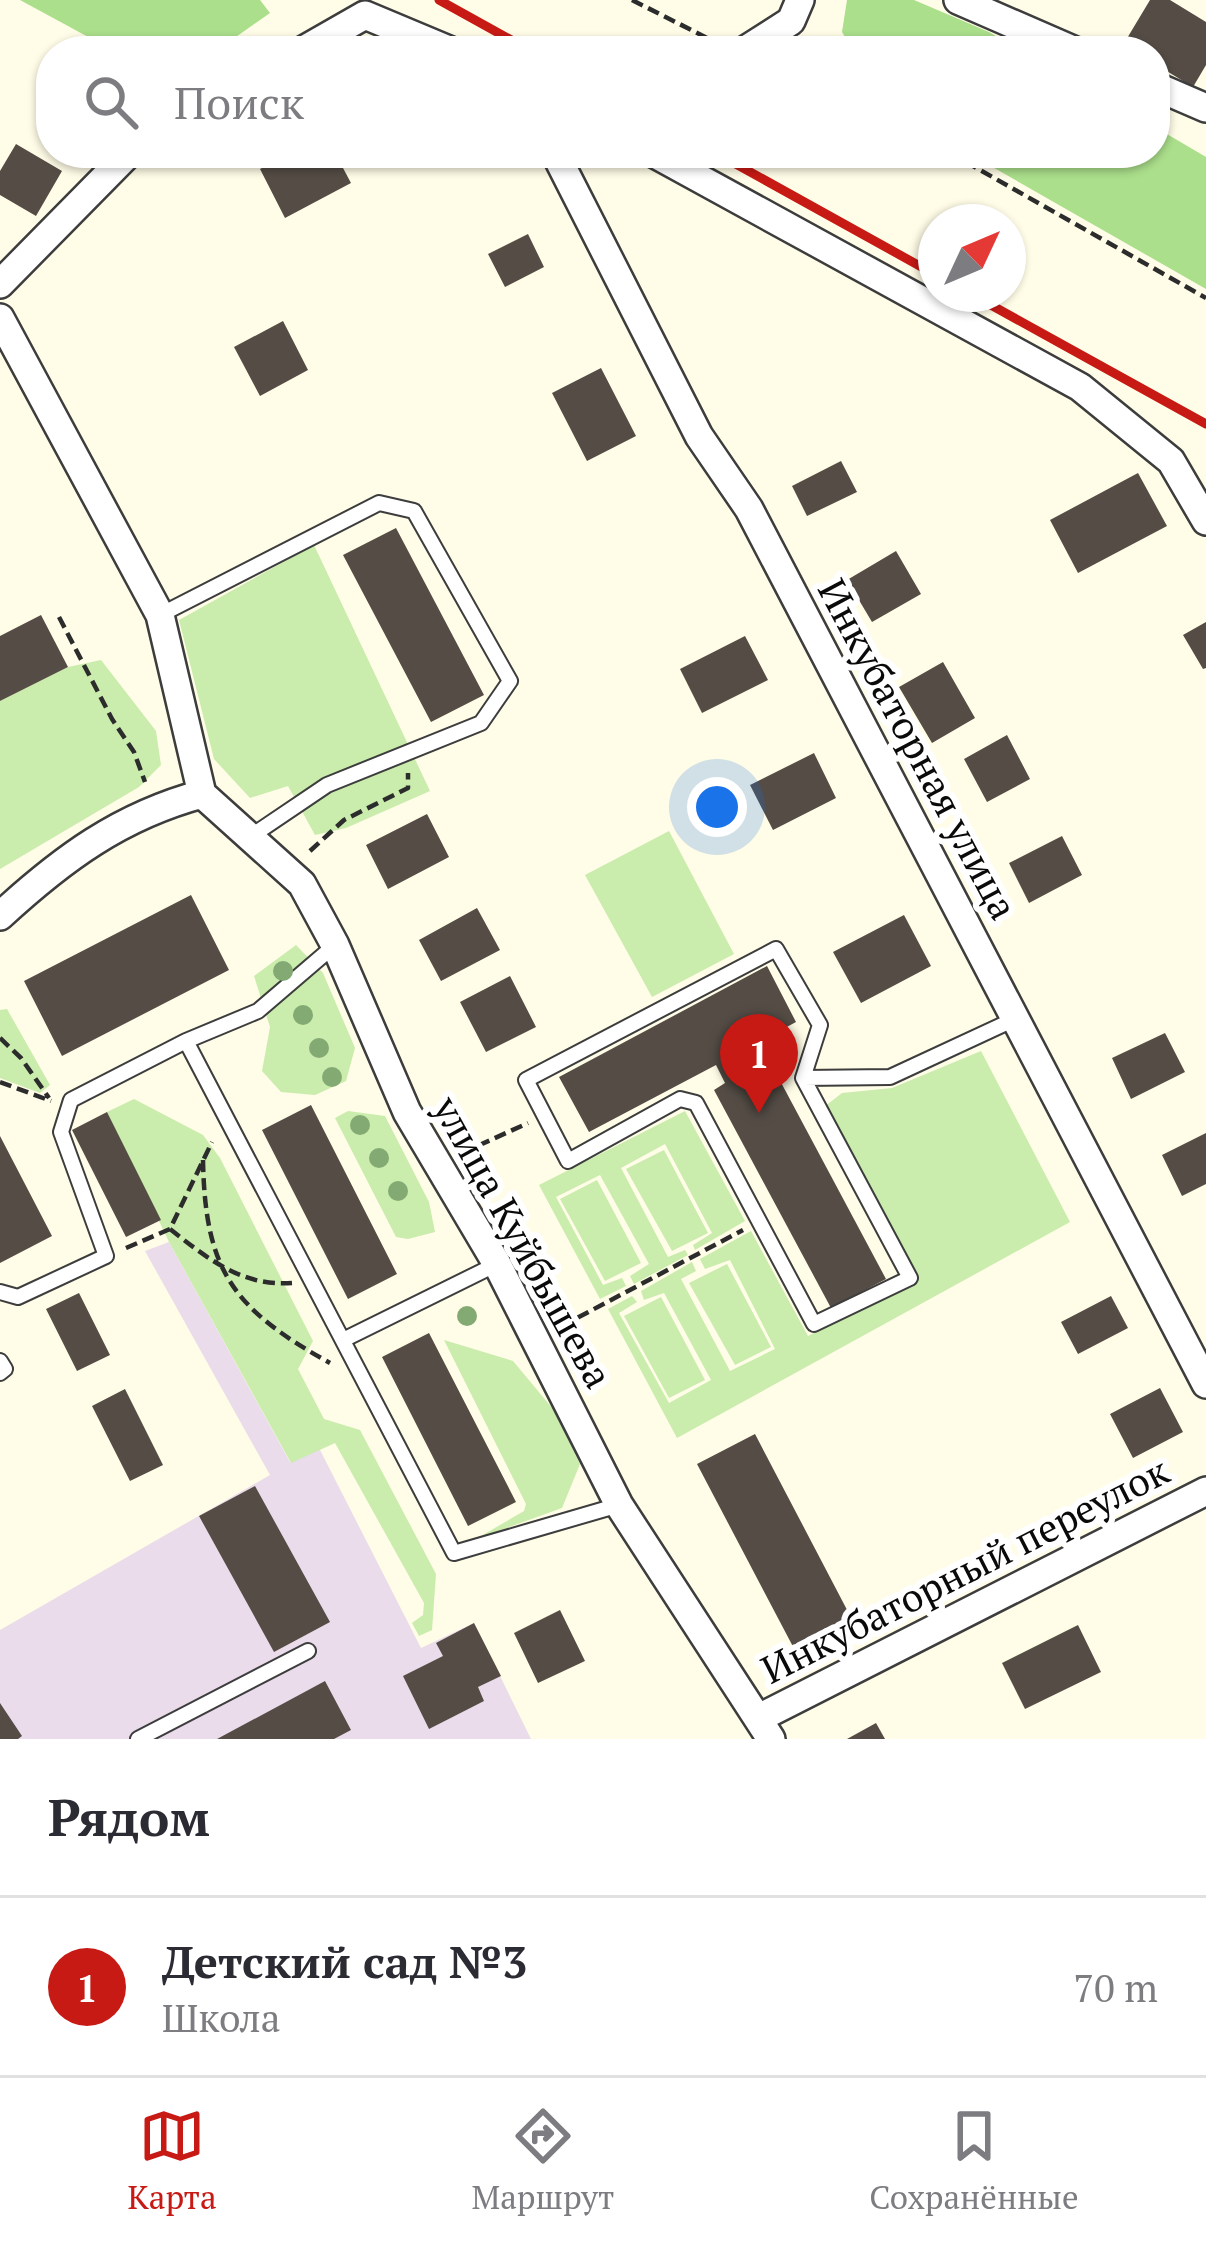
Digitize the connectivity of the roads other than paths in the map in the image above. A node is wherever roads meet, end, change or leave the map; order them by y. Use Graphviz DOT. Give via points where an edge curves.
graph roads {
  1 [pos="800,0"];
  2 [pos="958,0"];
  3 [pos="328,36"];
  4 [pos="416,36"];
  5 [pos="768,36"];
  6 [pos="1041,36"];
  7 [pos="1170,92"];
  8 [pos="1206,108"];
  9 [pos="114,168"];
  10 [pos="563,168"];
  11 [pos="679,168"];
  12 [pos="0,284"];
  13 [pos="0,319"];
  14 [pos="1206,521"];
  15 [pos="160,615"];
  16 [pos="202,794"];
  17 [pos="250,837"];
  18 [pos="0,916"];
  19 [pos="335,945"];
  20 [pos="1015,1019"];
  21 [pos="187,1041"];
  22 [pos="802,1078"];
  23 [pos="497,1264"];
  24 [pos="0,1292"];
  25 [pos="343,1340"];
  26 [pos="0,1361"];
  27 [pos="0,1373"];
  28 [pos="1206,1384"];
  29 [pos="1206,1491"];
  30 [pos="619,1505"];
  31 [pos="308,1651"];
  32 [pos="765,1729"];
  33 [pos="138,1739"];
  1 -- 5 [label="street" via="791,21"];
  2 -- 6 [label="street"];
  3 -- 4 [label="street" via="365,15"];
  7 -- 8 [label="street"];
  9 -- 12 [label="street"];
  10 -- 20 [label="street, Инкубаторная улица"];
  11 -- 14 [label="street" via="1080,387 1171,461"];
  13 -- 15 [label="street"];
  15 -- 16 [label="street"];
  15 -- 17 [label="lane" via="379,503 414,511 510,681 481,723 327,785"];
  16 -- 17 [label="street, улица Куйбышева"];
  16 -- 18 [label="street" via="154,807 57,864"];
  17 -- 19 [label="street, улица Куйбышева" via="302,884"];
  19 -- 21 [label="lane" via="258,1012"];
  19 -- 23 [label="street, улица Куйбышева" via="406,1112"];
  20 -- 22 [label="lane" via="890,1077"];
  20 -- 28 [label="street, Инкубаторная улица"];
  21 -- 24 [label="lane" via="71,1100 61,1132 106,1256 18,1297"];
  21 -- 25 [label="lane"];
  22 -- 22 [label="lane" via="910,1278 814,1324 696,1102 680,1099 568,1161 526,1080 776,949 820,1024"];
  23 -- 25 [label="lane"];
  23 -- 30 [label="street, улица Куйбышева"];
  25 -- 30 [label="lane" via="454,1553"];
  26 -- 27 [label="lane"];
  29 -- 32 [label="street, Инкубаторный переулок"];
  30 -- 32 [label="street, улица Куйбышева"];
  31 -- 33 [label="lane"];
}
